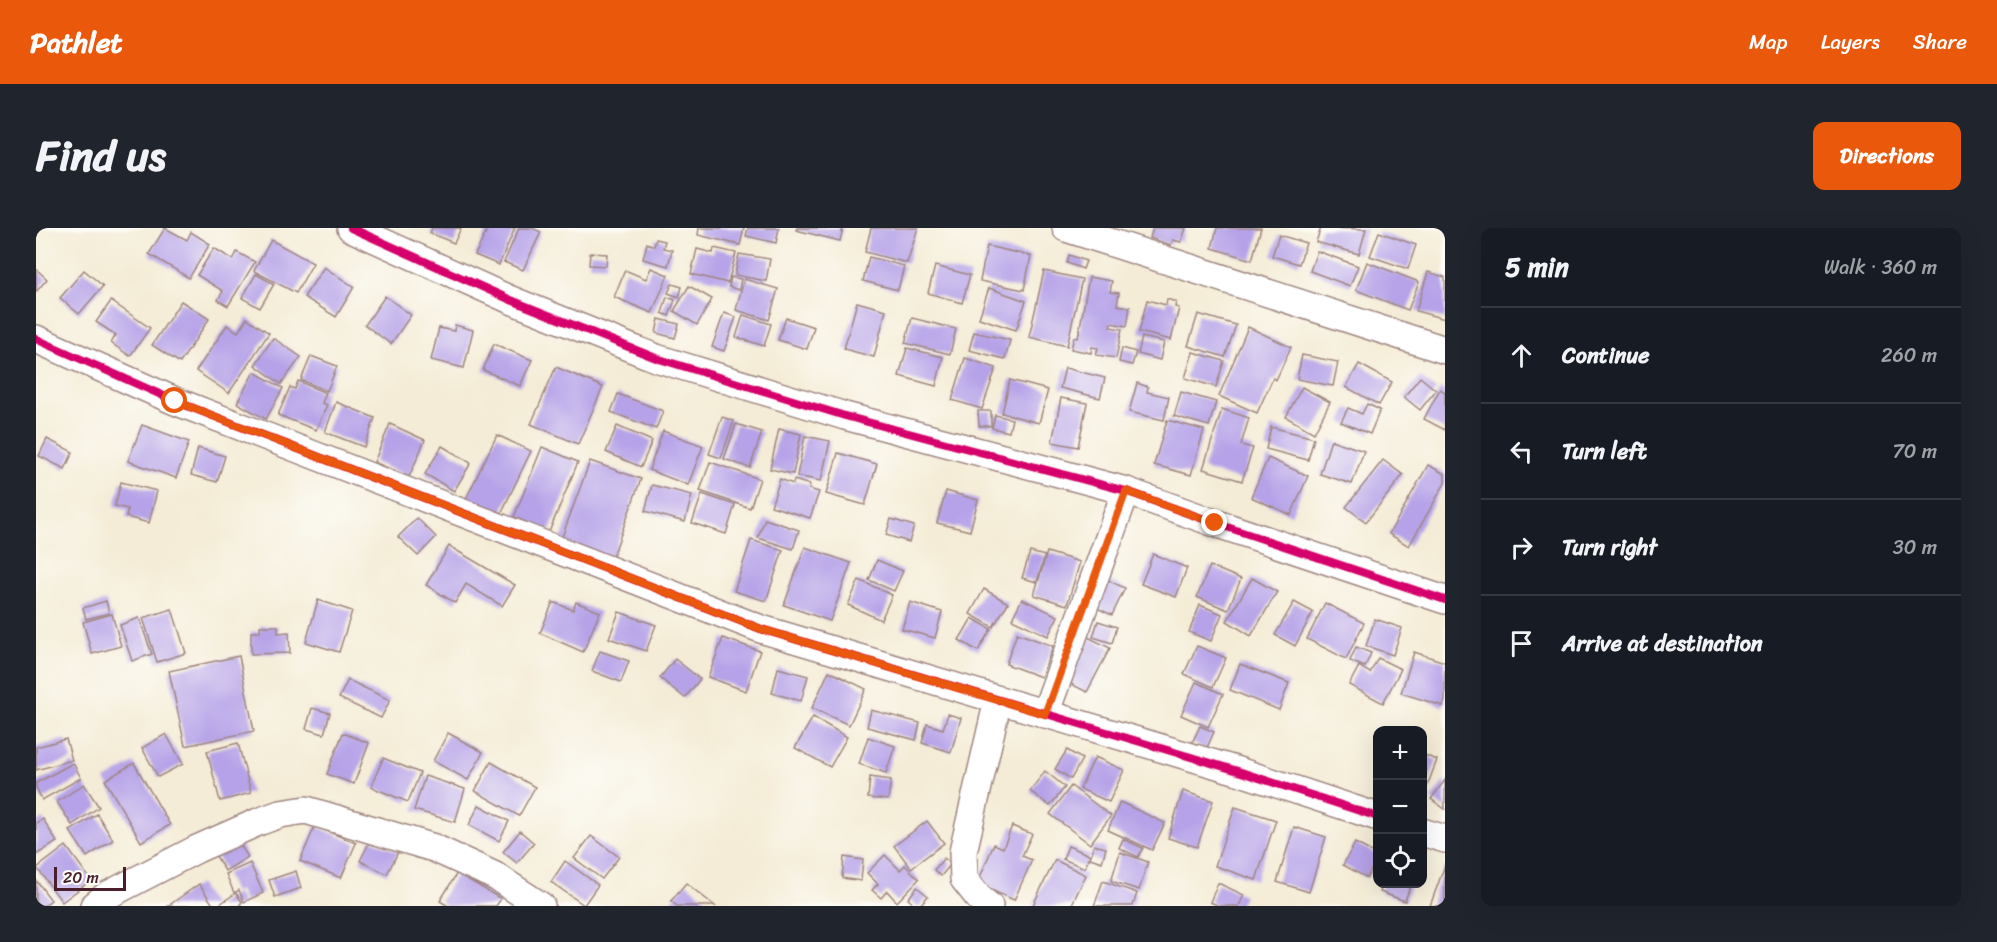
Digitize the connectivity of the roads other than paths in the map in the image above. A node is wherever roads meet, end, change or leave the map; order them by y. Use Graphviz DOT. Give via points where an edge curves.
graph roads {
  1 [pos="351,228"];
  2 [pos="1066,228"];
  3 [pos="36,339"];
  4 [pos="1445,350"];
  5 [pos="1126,491"];
  6 [pos="1445,600"];
  7 [pos="998,700"];
  8 [pos="1045,714"];
  9 [pos="1373,816"];
  10 [pos="1427,834"];
  11 [pos="1445,839"];
  12 [pos="94,906"];
  13 [pos="541,906"];
  14 [pos="988,906"];
  1 -- 5 [label="street" via="511,300 656,358 845,416"];
  2 -- 4 [label="street"];
  3 -- 7 [label="street" via="175,401 761,629"];
  5 -- 6 [label="street"];
  5 -- 8 [label="street"];
  7 -- 8 [label="street"];
  7 -- 14 [label="street" via="963,852 964,879"];
  8 -- 9 [label="street"];
  10 -- 11 [label="street"];
  12 -- 13 [label="street" via="197,849 280,814 306,810 434,848 495,876"];
}
